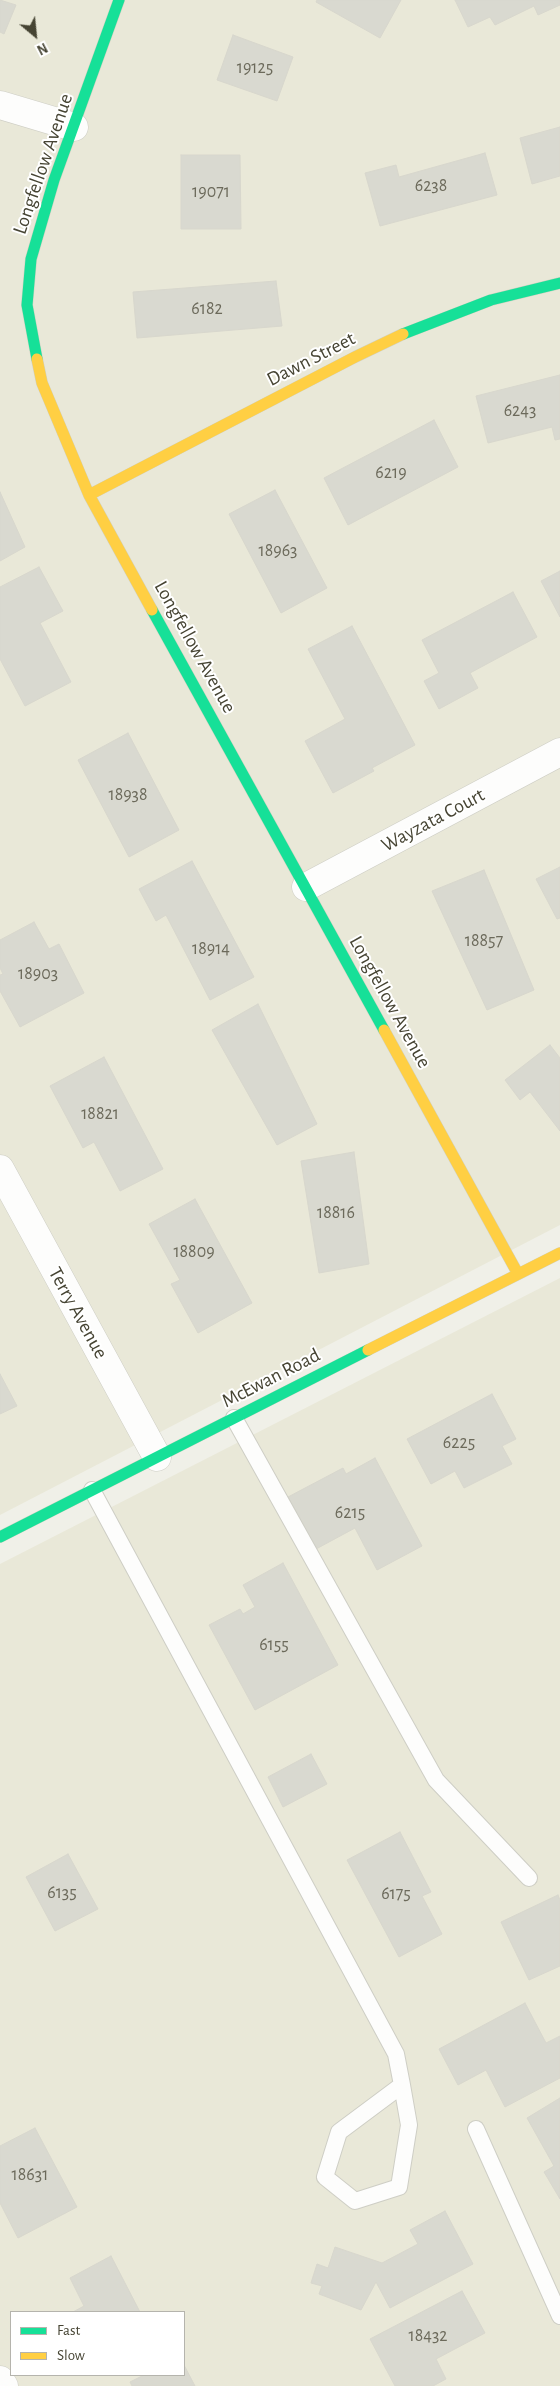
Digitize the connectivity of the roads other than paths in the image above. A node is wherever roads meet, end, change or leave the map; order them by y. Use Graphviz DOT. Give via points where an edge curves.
graph roads {
  1 [pos="120,0"];
  2 [pos="0,105"];
  3 [pos="74,127"];
  4 [pos="560,283"];
  5 [pos="89,495"];
  6 [pos="560,752"];
  7 [pos="306,887"];
  8 [pos="0,1169"];
  9 [pos="560,1252"];
  10 [pos="518,1274"];
  11 [pos="234,1418"];
  12 [pos="157,1457"];
  13 [pos="92,1490"];
  14 [pos="0,1538"];
  15 [pos="529,1878"];
  16 [pos="402,2085"];
  17 [pos="476,2129"];
  18 [pos="560,2316"];
  19 [pos="0,2380"];
  20 [pos="4,2386"];
  1 -- 3 [label="street, Longfellow Avenue"];
  2 -- 3 [label="street"];
  3 -- 5 [label="street, Longfellow Avenue" via="54,180 31,259 27,305 42,383"];
  4 -- 5 [label="street, Dawn Street" via="491,300 428,323 355,357"];
  5 -- 7 [label="street, Longfellow Avenue"];
  6 -- 7 [label="street, Wayzata Court"];
  7 -- 10 [label="street, Longfellow Avenue"];
  8 -- 12 [label="street, Terry Avenue"];
  9 -- 10 [label="street, McEwan Road"];
  10 -- 11 [label="street, McEwan Road"];
  11 -- 12 [label="street, McEwan Road"];
  11 -- 15 [label="lane" via="436,1780"];
  12 -- 13 [label="street, McEwan Road"];
  13 -- 14 [label="street, McEwan Road"];
  13 -- 16 [label="lane" via="396,2054"];
  16 -- 16 [label="lane" via="409,2125 399,2187 355,2201 325,2177 339,2132"];
  17 -- 18 [label="lane"];
  19 -- 20 [label="street"];
}
